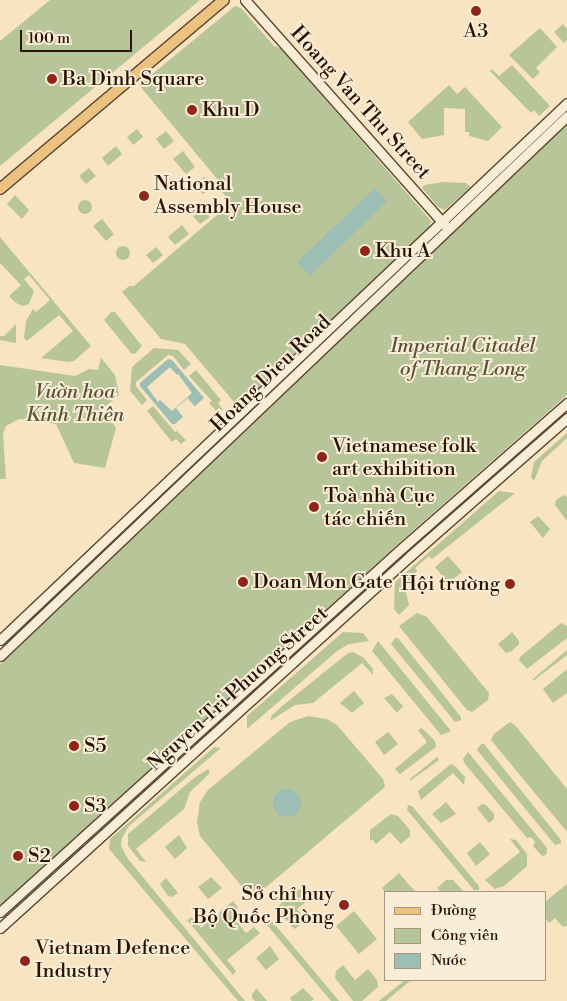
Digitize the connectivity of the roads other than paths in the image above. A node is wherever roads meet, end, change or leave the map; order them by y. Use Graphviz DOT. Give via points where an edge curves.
graph roads {
  1 [pos="224,0"];
  2 [pos="245,0"];
  3 [pos="567,103"];
  4 [pos="567,116"];
  5 [pos="0,189"];
  6 [pos="442,222"];
  7 [pos="448,229"];
  8 [pos="567,403"];
  9 [pos="567,418"];
  10 [pos="0,640"];
  11 [pos="0,656"];
  12 [pos="215,717"];
  13 [pos="223,726"];
  14 [pos="53,864"];
  15 [pos="61,873"];
  16 [pos="0,912"];
  17 [pos="0,928"];
  1 -- 5 [label="main road"];
  2 -- 6 [label="street, Hoang Van Thu Street"];
  3 -- 6 [label="street, Hoang Dieu Road"];
  4 -- 7 [label="street, Hoang Dieu Road"];
  6 -- 7 [label="street, Hoang Van Thu Street"];
  6 -- 10 [label="street, Hoang Dieu Road"];
  7 -- 11 [label="street, Hoang Dieu Road"];
  8 -- 12 [label="street, Nguyen Tri Phuong Street"];
  9 -- 13 [label="street, Nguyen Tri Phuong Street"];
  12 -- 13 [label="street"];
  12 -- 14 [label="street, Nguyen Tri Phuong Street"];
  13 -- 15 [label="street, Nguyen Tri Phuong Street"];
  14 -- 15 [label="street"];
  14 -- 16 [label="street, Nguyen Tri Phuong Street"];
  15 -- 17 [label="street, Nguyen Tri Phuong Street"];
}
